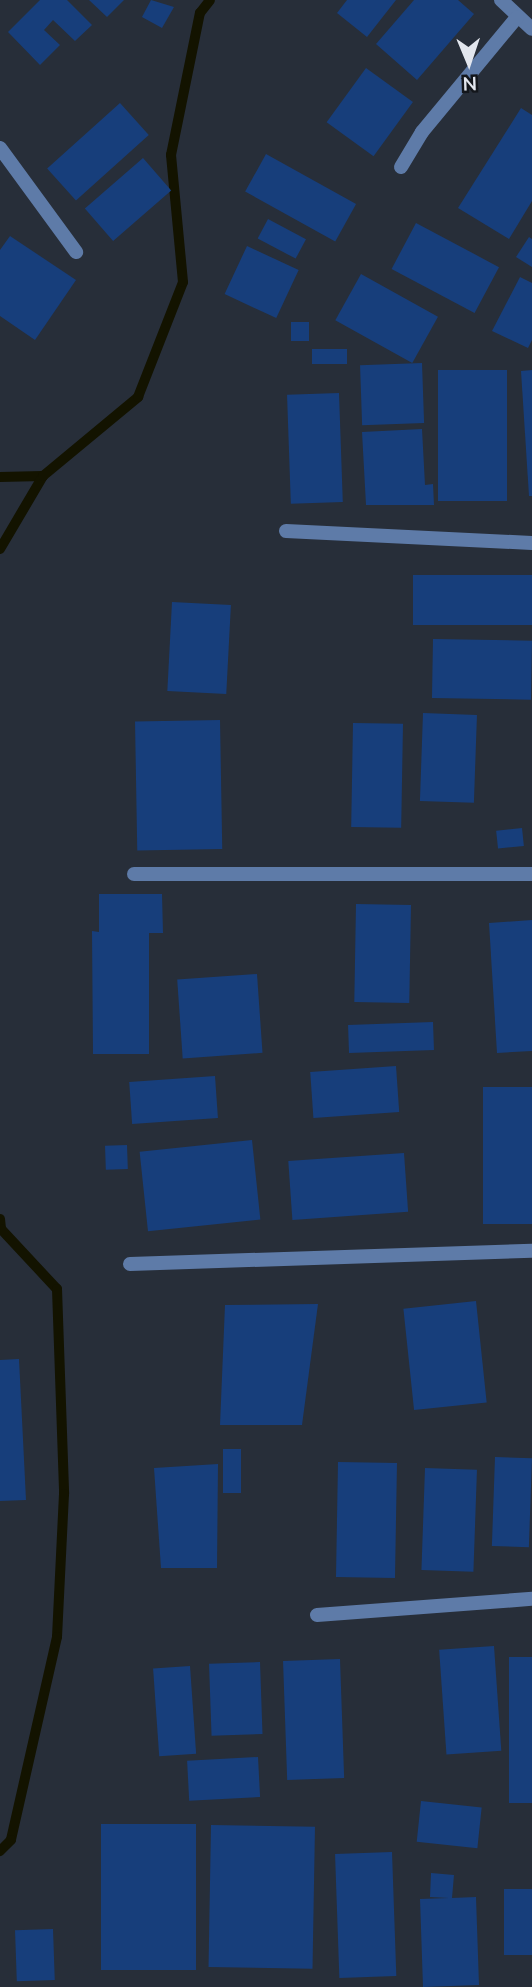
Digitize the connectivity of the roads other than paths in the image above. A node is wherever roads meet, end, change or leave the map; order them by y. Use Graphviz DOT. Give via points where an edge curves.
graph roads {
  1 [pos="501,0"];
  2 [pos="517,17"];
  3 [pos="532,29"];
  4 [pos="0,148"];
  5 [pos="401,167"];
  6 [pos="76,252"];
  7 [pos="286,531"];
  8 [pos="532,543"];
  9 [pos="134,874"];
  10 [pos="532,874"];
  11 [pos="532,1251"];
  12 [pos="130,1264"];
  13 [pos="532,1599"];
  14 [pos="317,1615"];
  1 -- 2 [label="street"];
  2 -- 3 [label="street"];
  2 -- 5 [label="street" via="422,132"];
  4 -- 6 [label="street"];
  7 -- 8 [label="street"];
  9 -- 10 [label="street"];
  11 -- 12 [label="street"];
  13 -- 14 [label="street"];
}
